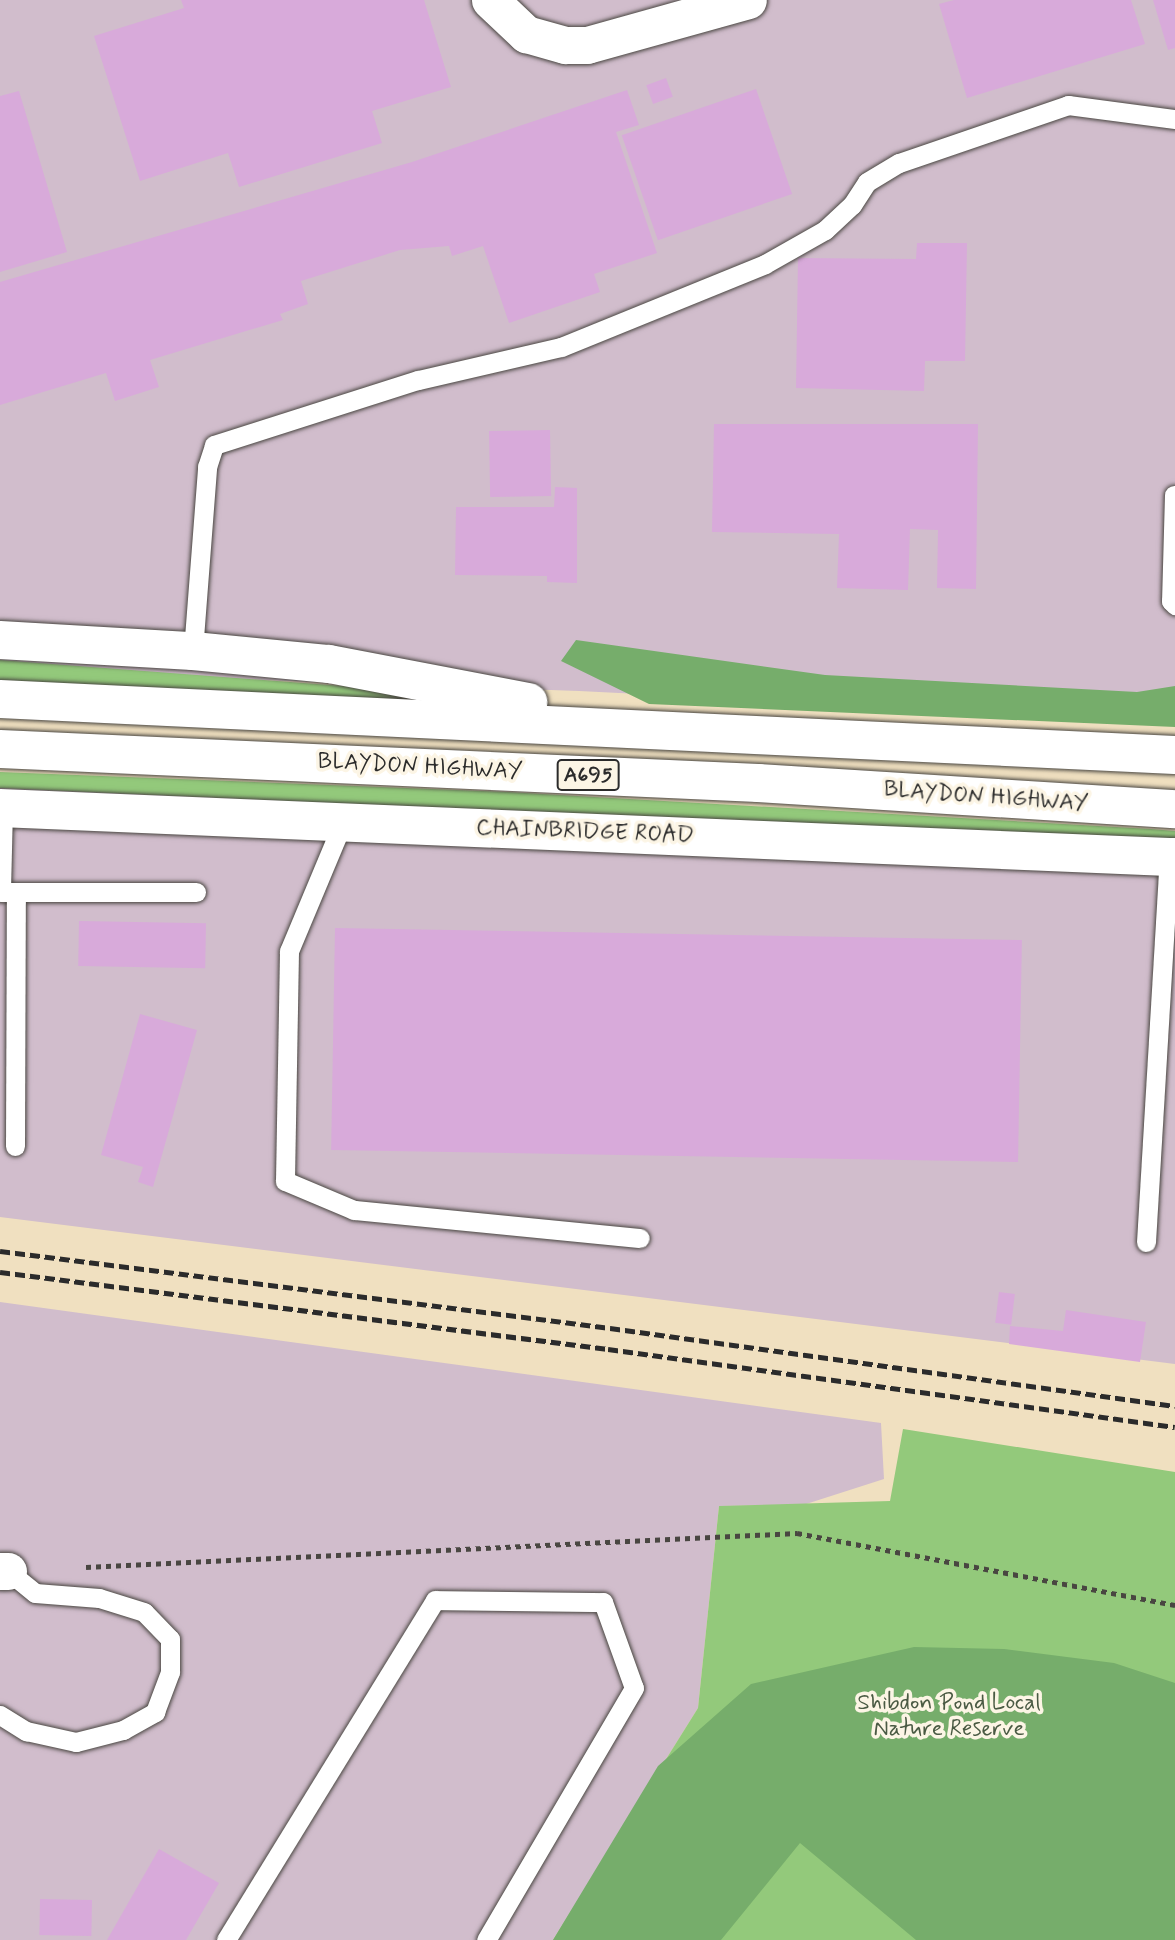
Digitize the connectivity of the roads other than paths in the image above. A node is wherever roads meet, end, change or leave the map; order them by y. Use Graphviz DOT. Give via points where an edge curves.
graph roads {
  1 [pos="490,0"];
  2 [pos="748,0"];
  3 [pos="1175,119"];
  4 [pos="1174,495"];
  5 [pos="1175,605"];
  6 [pos="0,640"];
  7 [pos="193,651"];
  8 [pos="0,699"];
  9 [pos="661,728"];
  10 [pos="0,748"];
  11 [pos="1175,755"];
  12 [pos="1,808"];
  13 [pos="1175,809"];
  14 [pos="343,822"];
  15 [pos="1172,857"];
  16 [pos="16,892"];
  17 [pos="197,892"];
  18 [pos="1171,938"];
  19 [pos="15,1146"];
  20 [pos="640,1238"];
  21 [pos="1146,1242"];
  22 [pos="4,1571"];
  23 [pos="0,1715"];
  24 [pos="234,1937"];
  25 [pos="486,1940"];
  1 -- 2 [label="street" via="526,34 565,45 587,45"];
  3 -- 7 [label="lane" via="1068,105 899,163 867,182 852,205 825,230 777,257 561,347 418,380 214,445 207,467"];
  4 -- 5 [label="lane" via="1171,601"];
  6 -- 7 [label="main road"];
  7 -- 9 [label="main road" via="328,664"];
  8 -- 9 [label="main road, A695"];
  9 -- 11 [label="main road, A695"];
  10 -- 13 [label="main road, BLAYDON HIGHWAY / A695" via="758,783"];
  12 -- 14 [label="main road, CHAINBRIDGE ROAD"];
  12 -- 16 [label="lane" via="1,892"];
  14 -- 15 [label="main road, CHAINBRIDGE ROAD"];
  14 -- 20 [label="lane" via="289,951 285,1181 354,1210"];
  15 -- 18 [label="lane"];
  16 -- 17 [label="lane"];
  16 -- 19 [label="lane"];
  18 -- 21 [label="lane"];
  22 -- 23 [label="lane" via="35,1593 99,1598 144,1612 170,1639 170,1672 155,1712 111,1733 76,1742 26,1731"];
  24 -- 25 [label="lane" via="435,1600 603,1602 634,1688"];
}
